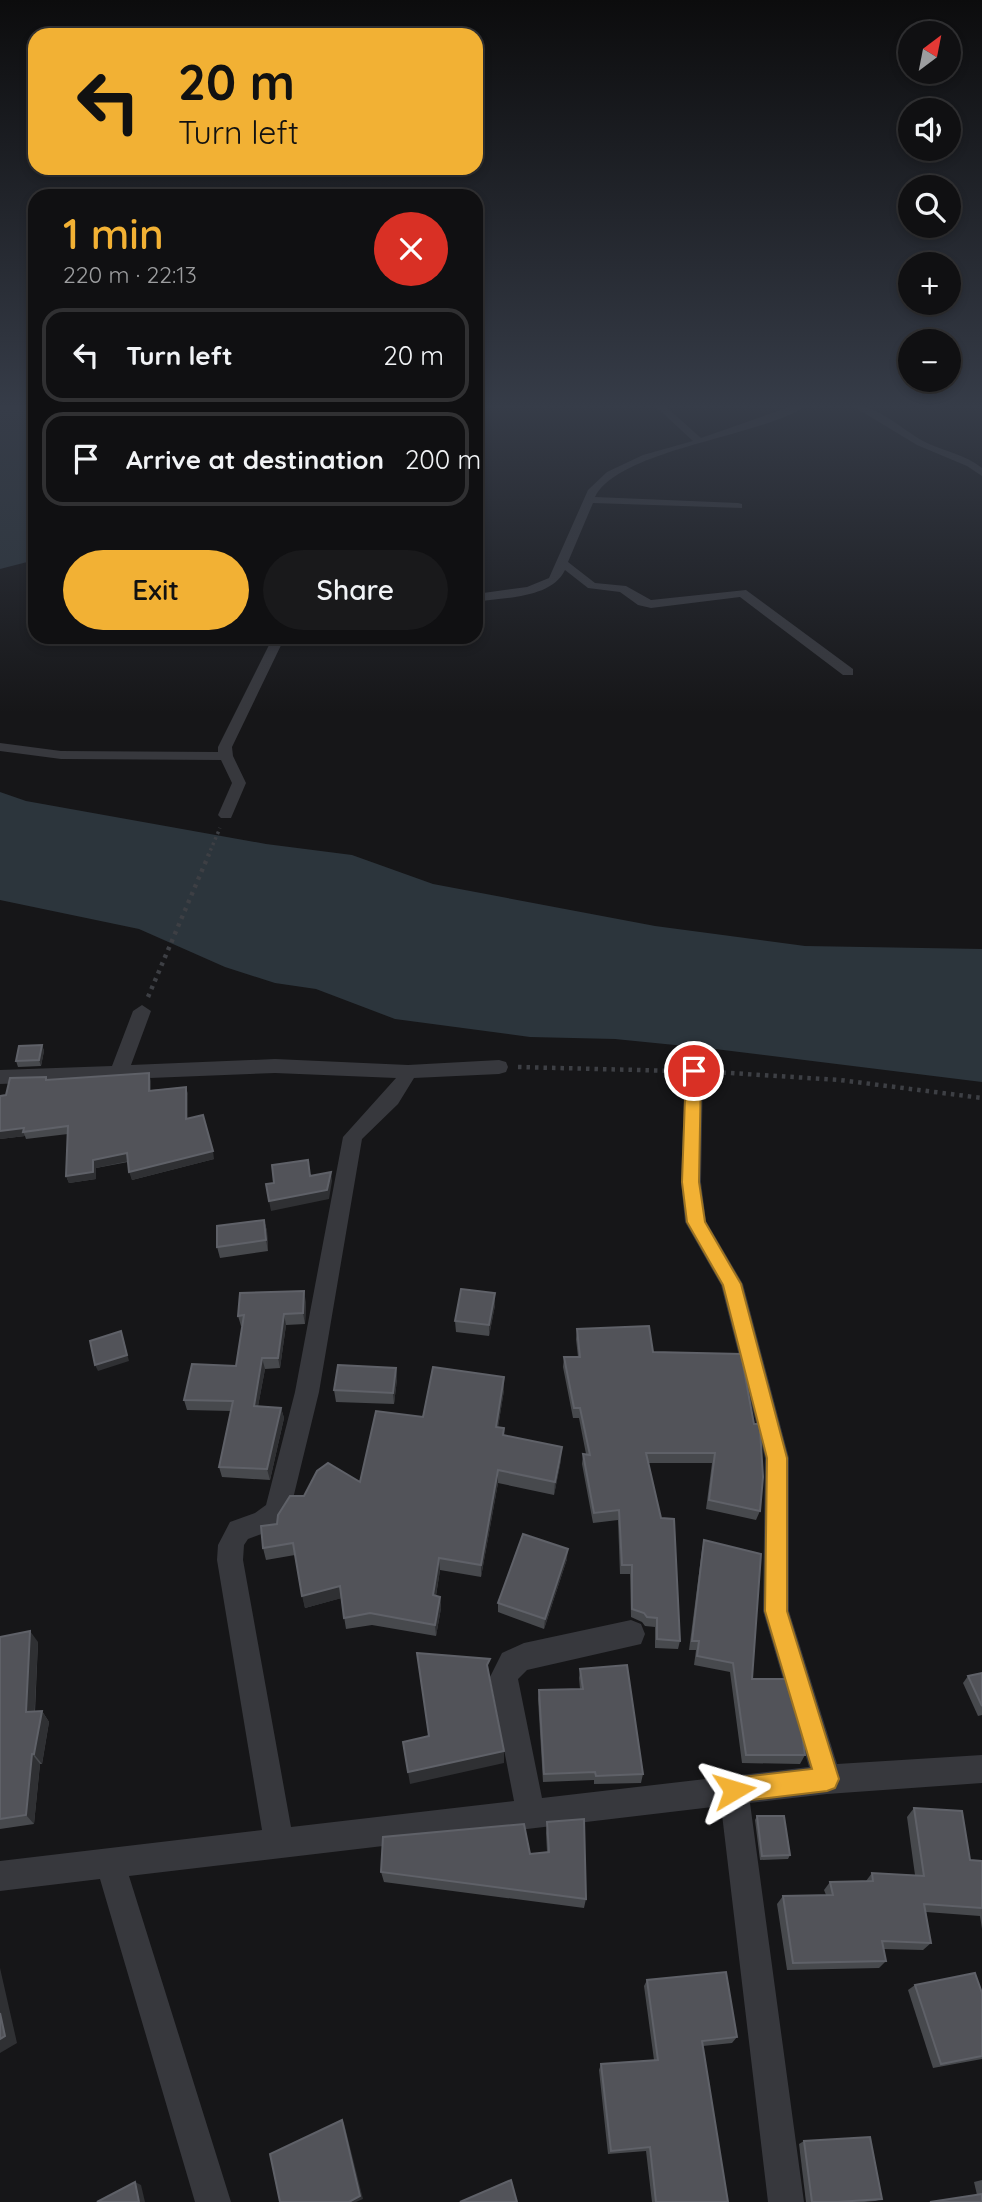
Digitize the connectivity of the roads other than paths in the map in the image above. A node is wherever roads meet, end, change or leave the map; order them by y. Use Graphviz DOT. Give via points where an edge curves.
graph roads {
  1 [pos="586,508"];
  2 [pos="563,562"];
  3 [pos="483,597"];
  4 [pos="275,644"];
  5 [pos="848,672"];
  6 [pos="0,747"];
  7 [pos="226,756"];
  8 [pos="226,815"];
  9 [pos="142,1011"];
  10 [pos="499,1067"];
  11 [pos="694,1071"];
  12 [pos="119,1072"];
  13 [pos="408,1072"];
  14 [pos="0,1077"];
  15 [pos="631,1634"];
  16 [pos="982,1769"];
  17 [pos="827,1779"];
  18 [pos="734,1790"];
  19 [pos="531,1814"];
  20 [pos="279,1843"];
  21 [pos="110,1863"];
  22 [pos="0,1876"];
  23 [pos="213,2202"];
  24 [pos="786,2202"];
  1 -- 2 [label="street"];
  2 -- 3 [label="street" via="554,580 544,586"];
  2 -- 5 [label="street" via="592,586 622,589 651,604 742,593"];
  4 -- 7 [label="street" via="228,738"];
  6 -- 7 [label="street" via="61,755"];
  7 -- 8 [label="street" via="239,783"];
  9 -- 12 [label="street"];
  10 -- 13 [label="street"];
  11 -- 17 [label="street" via="691,1182 696,1222 732,1284 777,1458 776,1611"];
  12 -- 13 [label="street" via="275,1066"];
  12 -- 14 [label="street"];
  13 -- 20 [label="street" via="389,1103 353,1137 307,1392 277,1511 270,1521 239,1530 230,1541"];
  15 -- 19 [label="street" via="524,1657 512,1663 504,1677"];
  16 -- 17 [label="street"];
  17 -- 18 [label="street"];
  18 -- 19 [label="street"];
  18 -- 24 [label="street"];
  19 -- 20 [label="street"];
  20 -- 21 [label="street"];
  21 -- 22 [label="street"];
  21 -- 23 [label="street"];
}
